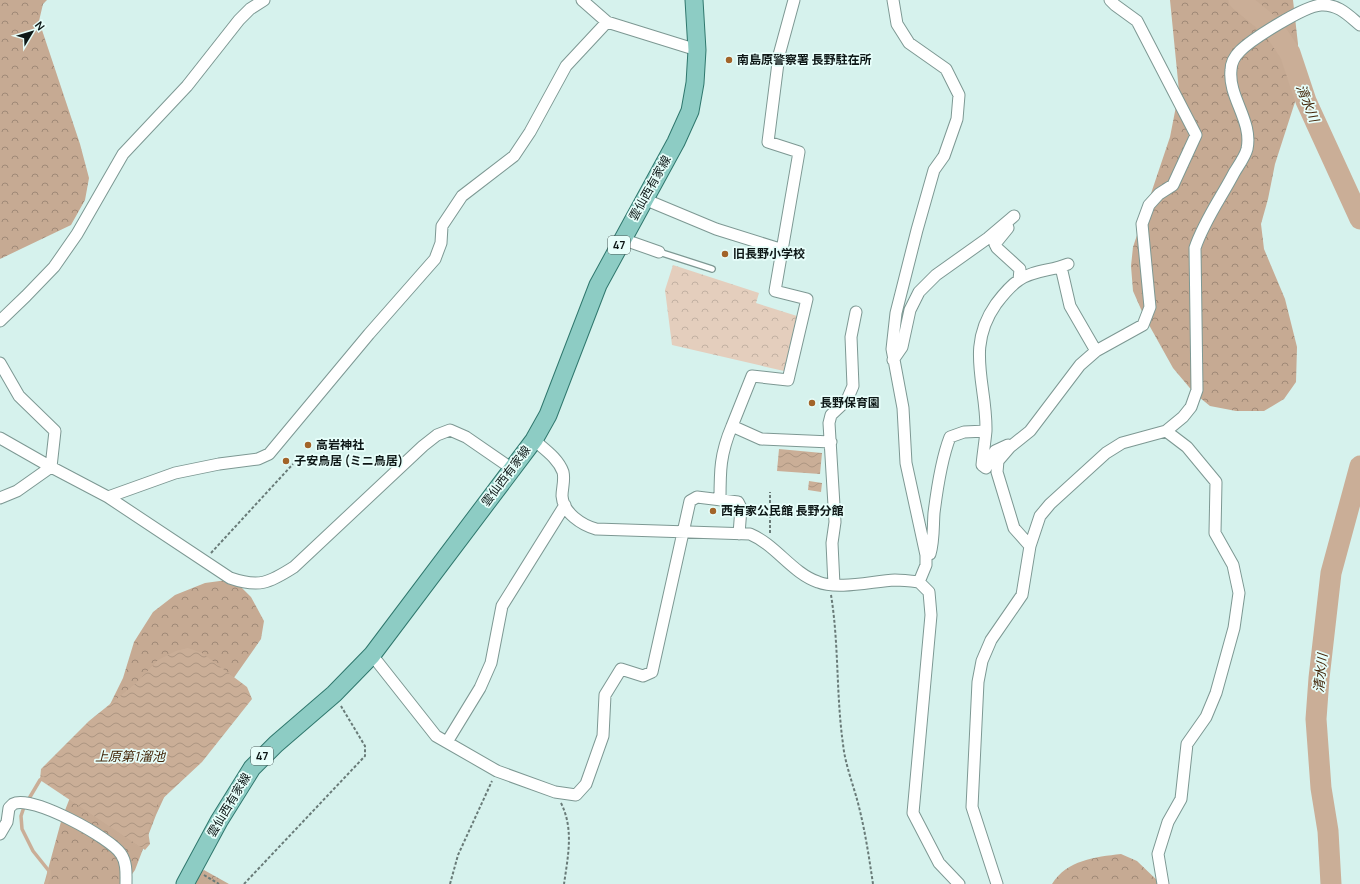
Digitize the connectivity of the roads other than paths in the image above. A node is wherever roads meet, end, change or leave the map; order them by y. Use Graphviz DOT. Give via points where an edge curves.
graph roads {
  1 [pos="264,0"];
  2 [pos="582,0"];
  3 [pos="694,0"];
  4 [pos="794,0"];
  5 [pos="892,0"];
  6 [pos="1110,0"];
  7 [pos="607,22"];
  8 [pos="1360,25"];
  9 [pos="697,50"];
  10 [pos="644,199"];
  11 [pos="622,239"];
  12 [pos="783,250"];
  13 [pos="659,252"];
  14 [pos="712,269"];
  15 [pos="1019,280"];
  16 [pos="856,312"];
  17 [pos="0,321"];
  18 [pos="1096,352"];
  19 [pos="893,360"];
  20 [pos="0,363"];
  21 [pos="732,426"];
  22 [pos="986,431"];
  23 [pos="1166,431"];
  24 [pos="0,438"];
  25 [pos="534,440"];
  26 [pos="831,442"];
  27 [pos="1010,447"];
  28 [pos="51,468"];
  29 [pos="511,468"];
  30 [pos="108,497"];
  31 [pos="0,498"];
  32 [pos="720,500"];
  33 [pos="565,505"];
  34 [pos="685,531"];
  35 [pos="739,534"];
  36 [pos="1030,546"];
  37 [pos="926,555"];
  38 [pos="919,582"];
  39 [pos="832,584"];
  40 [pos="372,655"];
  41 [pos="447,742"];
  42 [pos="0,834"];
  43 [pos="126,884"];
  44 [pos="185,884"];
  45 [pos="959,884"];
  46 [pos="997,884"];
  47 [pos="1163,884"];
  1 -- 17 [label="street" via="239,20 187,86 123,154 77,234 54,266"];
  2 -- 7 [label="street"];
  3 -- 9 [label="main road, 雲仙西有家線 / 47"];
  4 -- 12 [label="street" via="779,55 768,142 799,152"];
  5 -- 19 [label="street" via="897,24 909,43 946,69 959,95 957,119 944,156 934,170 896,313"];
  6 -- 18 [label="street" via="1136,21 1196,135 1173,185 1159,194 1149,205 1142,224 1150,306 1143,325"];
  7 -- 9 [label="street"];
  7 -- 30 [label="street" via="566,66 514,156 462,196 442,226 441,243 434,259 269,454 258,459 175,473"];
  8 -- 23 [label="street" via="1339,8 1320,5 1310,8 1254,40 1240,51 1233,61 1232,82 1247,130 1247,150 1202,228 1195,248 1197,390 1183,417"];
  9 -- 10 [label="main road, 雲仙西有家線 / 47" via="690,111"];
  10 -- 11 [label="main road, 雲仙西有家線 / 47"];
  10 -- 12 [label="street" via="716,229"];
  11 -- 13 [label="street"];
  11 -- 25 [label="main road, 雲仙西有家線 / 47" via="598,285 548,414"];
  12 -- 21 [label="street" via="775,291 807,299 788,380 752,376"];
  13 -- 14 [label="lane"];
  15 -- 18 [label="street" via="1035,272 1065,265 1070,306"];
  15 -- 19 [label="street" via="1020,269 995,244 1008,228 1010,219 936,275 919,292 910,310 902,347"];
  15 -- 22 [label="street" via="986,318 980,339 979,365"];
  16 -- 26 [label="street" via="851,337 853,386 847,400 831,415"];
  18 -- 27 [label="street" via="1080,365 1030,430"];
  19 -- 37 [label="street" via="903,408 906,463"];
  20 -- 28 [label="street" via="19,396 55,432"];
  21 -- 26 [label="street" via="761,439"];
  21 -- 32 [label="street" via="720,460"];
  22 -- 27 [label="street" via="982,465 986,468 995,451 1008,445"];
  22 -- 37 [label="street" via="964,432 950,437 934,514 934,540 930,554"];
  23 -- 36 [label="street" via="1122,443 1106,453 1040,516"];
  23 -- 47 [label="street" via="1187,447 1216,482 1215,533 1233,565 1239,593 1234,628 1216,693 1206,717 1187,744 1181,799 1168,822 1158,854"];
  24 -- 28 [label="street"];
  25 -- 29 [label="main road, 雲仙西有家線 / 47"];
  25 -- 33 [label="street" via="555,458 562,471 562,497"];
  26 -- 39 [label="street" via="835,522"];
  27 -- 36 [label="street" via="998,460 997,472 1014,528"];
  28 -- 30 [label="street"];
  28 -- 31 [label="street"];
  29 -- 30 [label="street" via="466,437 450,430 437,435 294,567 261,584 246,584 230,578"];
  29 -- 40 [label="main road, 雲仙西有家線 / 47"];
  32 -- 34 [label="street" via="697,497 690,501"];
  32 -- 35 [label="street" via="735,500 740,505"];
  33 -- 34 [label="street" via="584,525 596,529"];
  33 -- 41 [label="street" via="502,606 491,663 480,688"];
  34 -- 35 [label="street"];
  34 -- 41 [label="street" via="652,672 643,676 621,669 605,695 603,736 586,784 576,795 555,792 497,771"];
  35 -- 39 [label="street" via="750,534 760,538 805,575 818,583"];
  36 -- 46 [label="street" via="1022,595 991,640 982,661 978,682 972,807"];
  37 -- 38 [label="street" via="926,565"];
  38 -- 39 [label="street" via="896,580"];
  38 -- 45 [label="street" via="929,592 931,615 914,813 939,863"];
  40 -- 41 [label="street" via="436,736"];
  40 -- 44 [label="main road, 雲仙西有家線 / 47" via="334,694 252,768 219,820"];
  42 -- 43 [label="street" via="7,822 9,808 17,801 60,813 113,845 121,853 125,862"];
}
